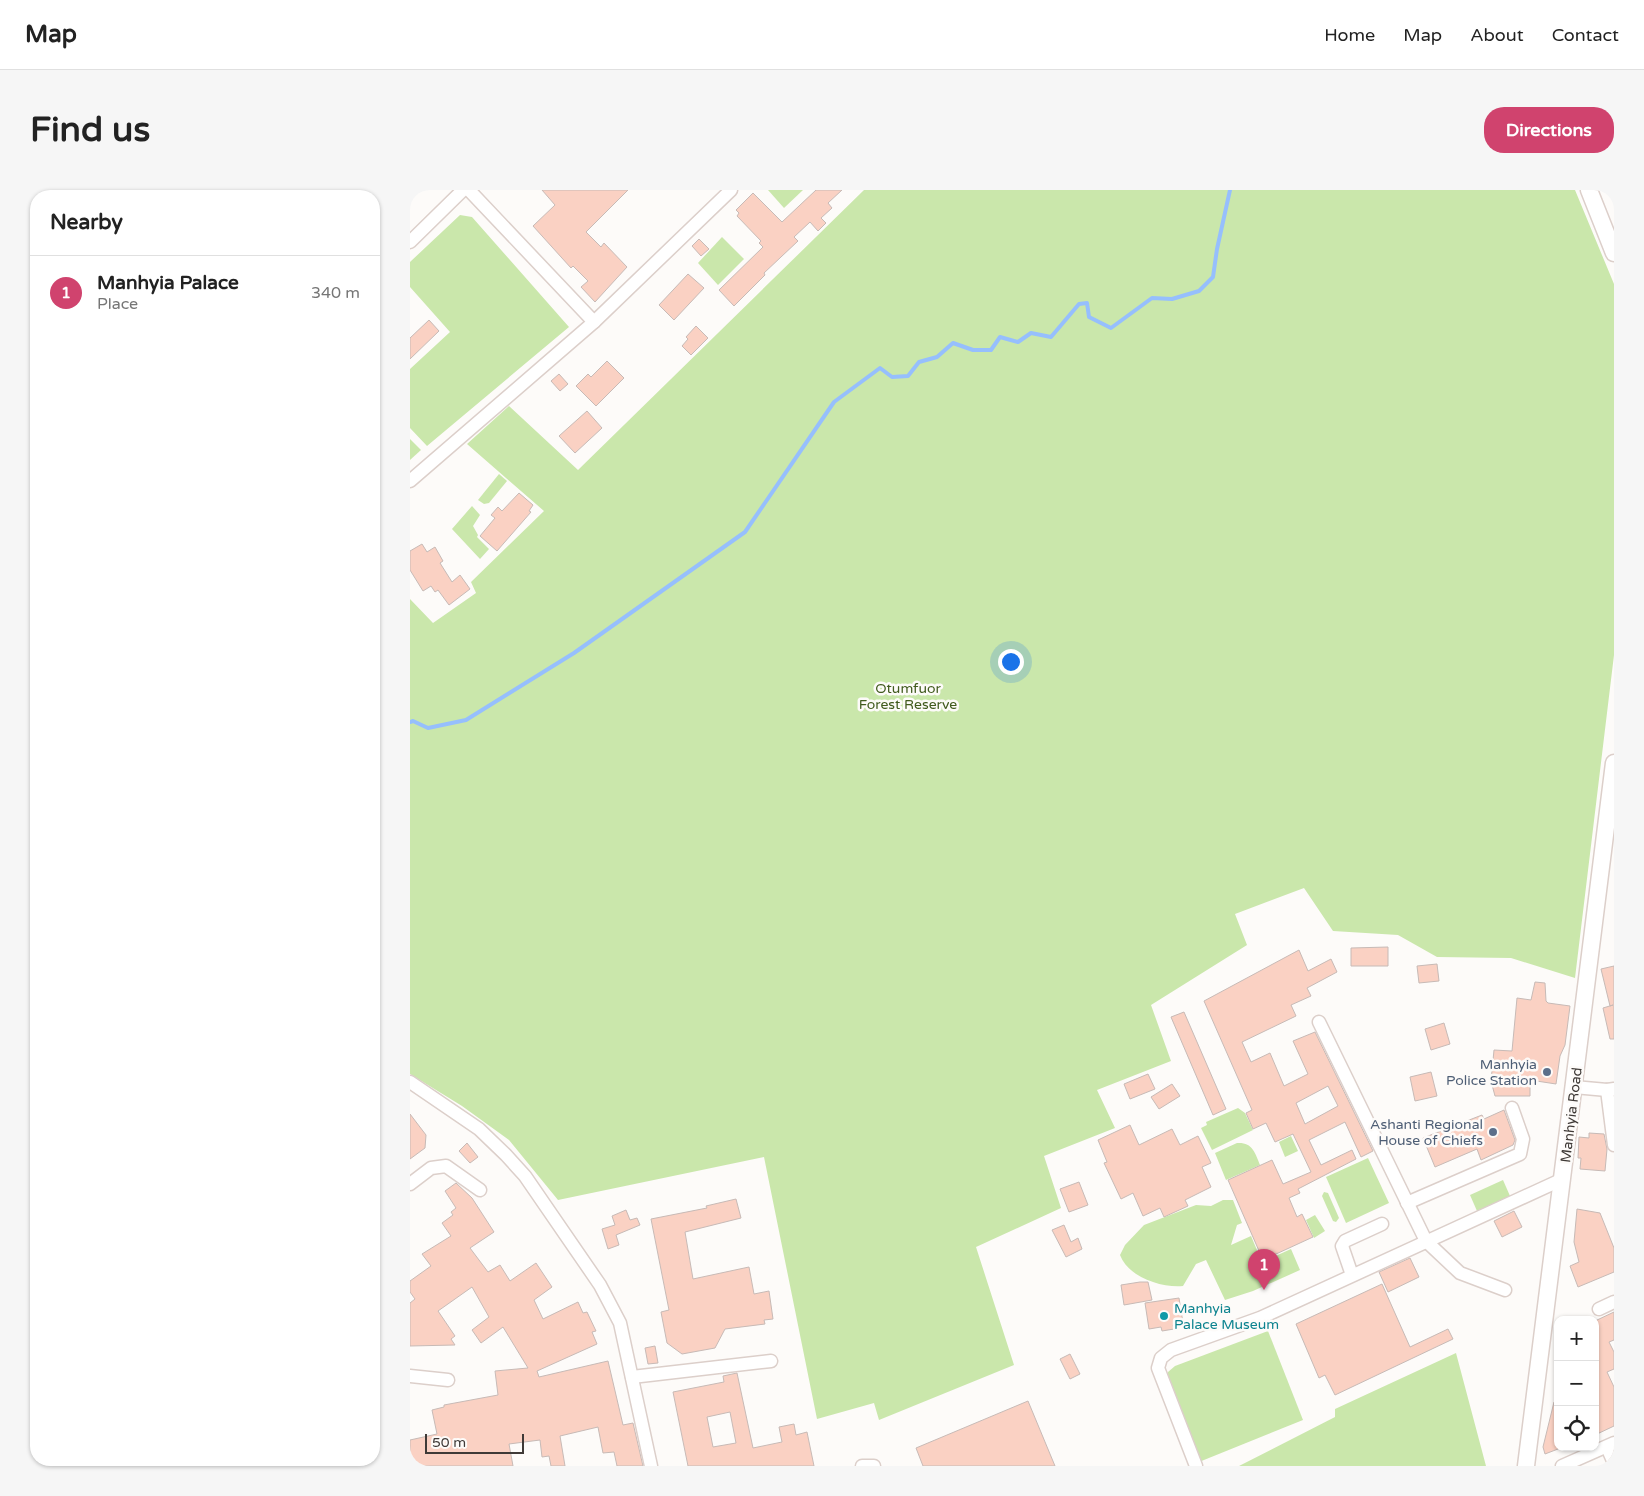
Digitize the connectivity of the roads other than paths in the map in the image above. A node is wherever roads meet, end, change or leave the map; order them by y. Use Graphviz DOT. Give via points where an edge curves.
graph roads {
  1 [pos="463,190"];
  2 [pos="469,190"];
  3 [pos="730,190"];
  4 [pos="1589,190"];
  5 [pos="410,242"];
  6 [pos="1614,253"];
  7 [pos="594,322"];
  8 [pos="410,481"];
  9 [pos="1613,769"];
  10 [pos="1319,1022"];
  11 [pos="410,1082"];
  12 [pos="1574,1087"];
  13 [pos="1610,1090"];
  14 [pos="1512,1108"];
  15 [pos="1614,1144"];
  16 [pos="1563,1178"];
  17 [pos="410,1184"];
  18 [pos="480,1190"];
  19 [pos="1407,1203"];
  20 [pos="1382,1224"];
  21 [pos="1426,1241"];
  22 [pos="1352,1275"];
  23 [pos="1505,1290"];
  24 [pos="1614,1302"];
  25 [pos="1599,1308"];
  26 [pos="771,1361"];
  27 [pos="410,1376"];
  28 [pos="632,1376"];
  29 [pos="448,1380"];
  30 [pos="1610,1445"];
  31 [pos="1614,1463"];
  32 [pos="651,1466"];
  33 [pos="862,1466"];
  34 [pos="874,1466"];
  35 [pos="1196,1466"];
  36 [pos="1526,1466"];
  37 [pos="1562,1466"];
  1 -- 5 [label="street"];
  2 -- 7 [label="street"];
  3 -- 7 [label="street"];
  4 -- 6 [label="main road"];
  7 -- 8 [label="street"];
  9 -- 12 [label="main road, Manhyia Road"];
  10 -- 19 [label="street"];
  11 -- 28 [label="street" via="479,1129 525,1176 600,1285 620,1323"];
  12 -- 13 [label="street"];
  12 -- 16 [label="main road, Manhyia Road"];
  13 -- 15 [label="street"];
  14 -- 19 [label="street" via="1523,1138 1520,1154"];
  16 -- 21 [label="street"];
  16 -- 36 [label="main road, Manhyia Road"];
  17 -- 18 [label="street" via="431,1168 446,1166"];
  19 -- 21 [label="street"];
  20 -- 22 [label="street" via="1345,1241 1342,1246"];
  21 -- 22 [label="street"];
  21 -- 23 [label="street" via="1460,1273"];
  22 -- 35 [label="street" via="1260,1318 1171,1350 1161,1358 1158,1368"];
  24 -- 25 [label="street"];
  26 -- 28 [label="street"];
  27 -- 29 [label="street"];
  28 -- 32 [label="street"];
  30 -- 31 [label="street"];
  30 -- 37 [label="street"];
  33 -- 34 [label="street"];
}
